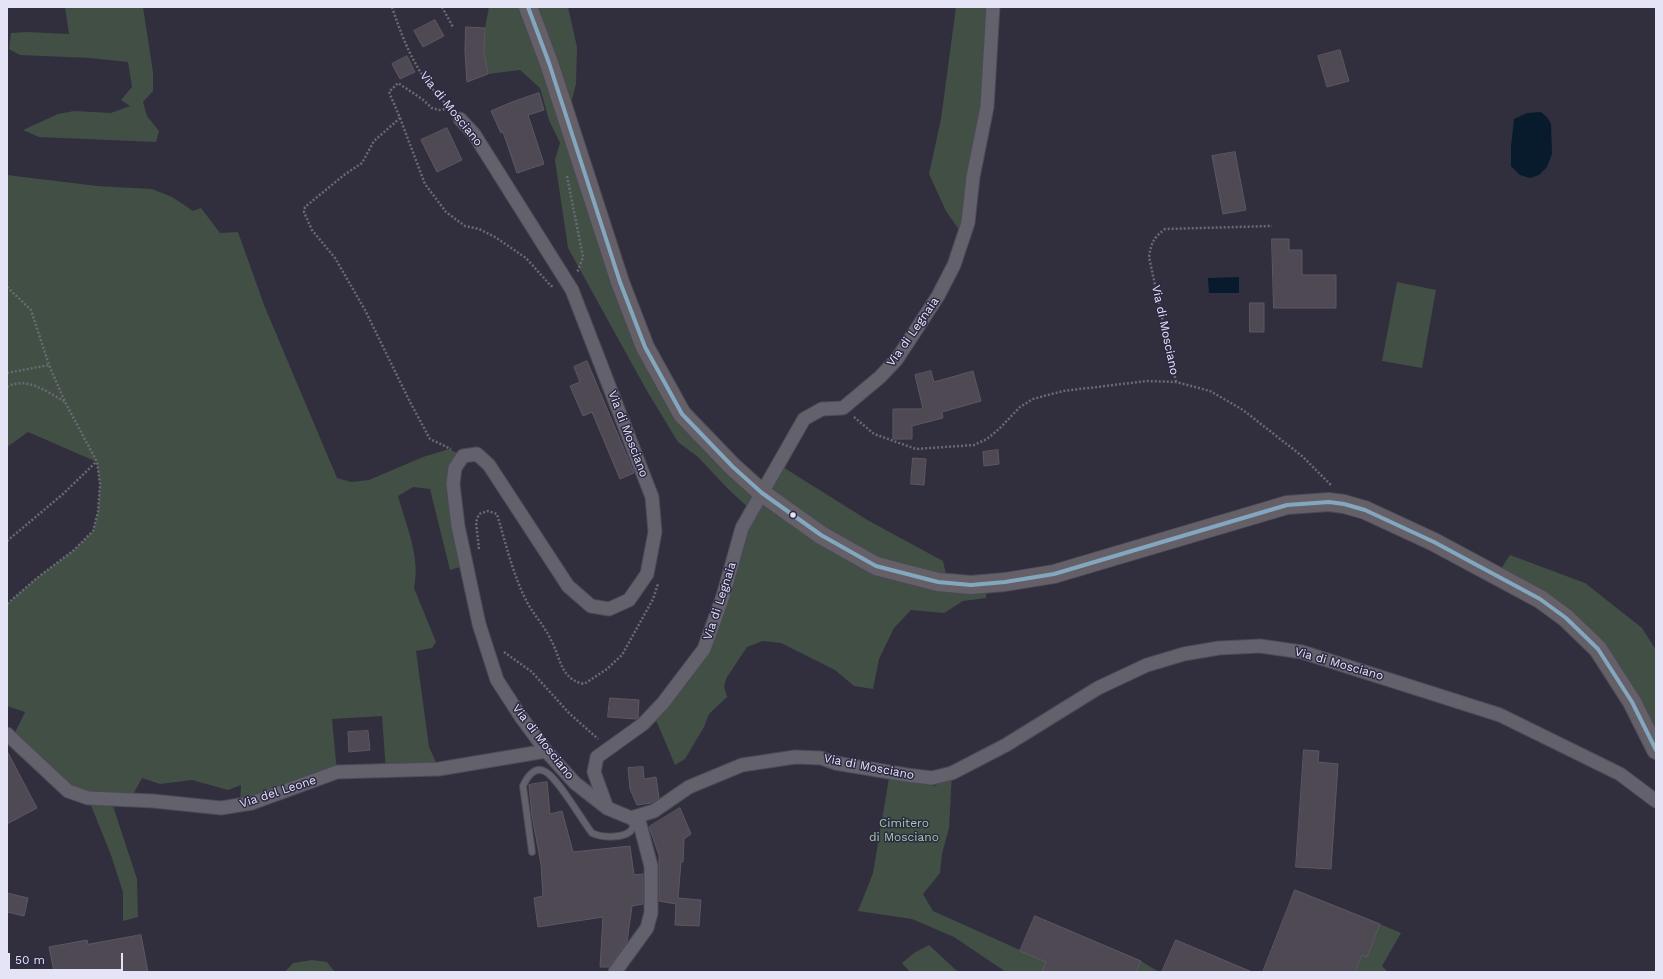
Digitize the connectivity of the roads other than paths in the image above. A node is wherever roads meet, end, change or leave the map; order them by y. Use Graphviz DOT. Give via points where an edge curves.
graph roads {
  1 [pos="528,7"];
  2 [pos="993,7"];
  3 [pos="460,119"];
  4 [pos="762,493"];
  5 [pos="7,734"];
  6 [pos="1656,750"];
  7 [pos="546,751"];
  8 [pos="1656,801"];
  9 [pos="607,808"];
  10 [pos="634,818"];
  11 [pos="532,852"];
  12 [pos="615,972"];
  1 -- 4 [label="main road" via="550,63 620,282 645,347 682,414"];
  2 -- 4 [label="street, Via di Legnaia" via="987,107 973,177 968,223 954,265 938,296 897,359 843,408 822,409 804,419"];
  3 -- 7 [label="street, Via di Mosciano" via="474,134 572,290 652,497 655,532 647,574 629,600 609,609 591,606 568,586 489,465 477,454 463,456 455,468 453,484 458,526 480,624 497,680"];
  4 -- 6 [label="main road" via="821,535 876,566 938,582 971,585 1054,574 1287,505 1329,502 1365,510 1434,542 1540,599 1566,618 1598,650 1632,702"];
  4 -- 9 [label="street, Via di Legnaia" via="742,528 723,596 704,649 663,703 643,724 597,757 594,772"];
  5 -- 7 [label="street, Via del Leone" via="68,791 88,798 221,808 252,803 337,772 439,769"];
  7 -- 9 [label="street, Via di Mosciano" via="575,783"];
  8 -- 10 [label="street, Via di Mosciano" via="1620,774 1500,715 1302,652 1260,646 1219,648 1184,654 1147,665 1098,688 1006,745 952,773 932,778 907,776 835,763 821,758 795,757 742,765 689,787 654,811"];
  9 -- 10 [label="street, Via di Mosciano"];
  10 -- 11 [label="lane" via="631,832 623,835 600,836 592,833 547,772 532,772 523,786"];
  10 -- 12 [label="street" via="652,866 651,913 647,928"];
}
